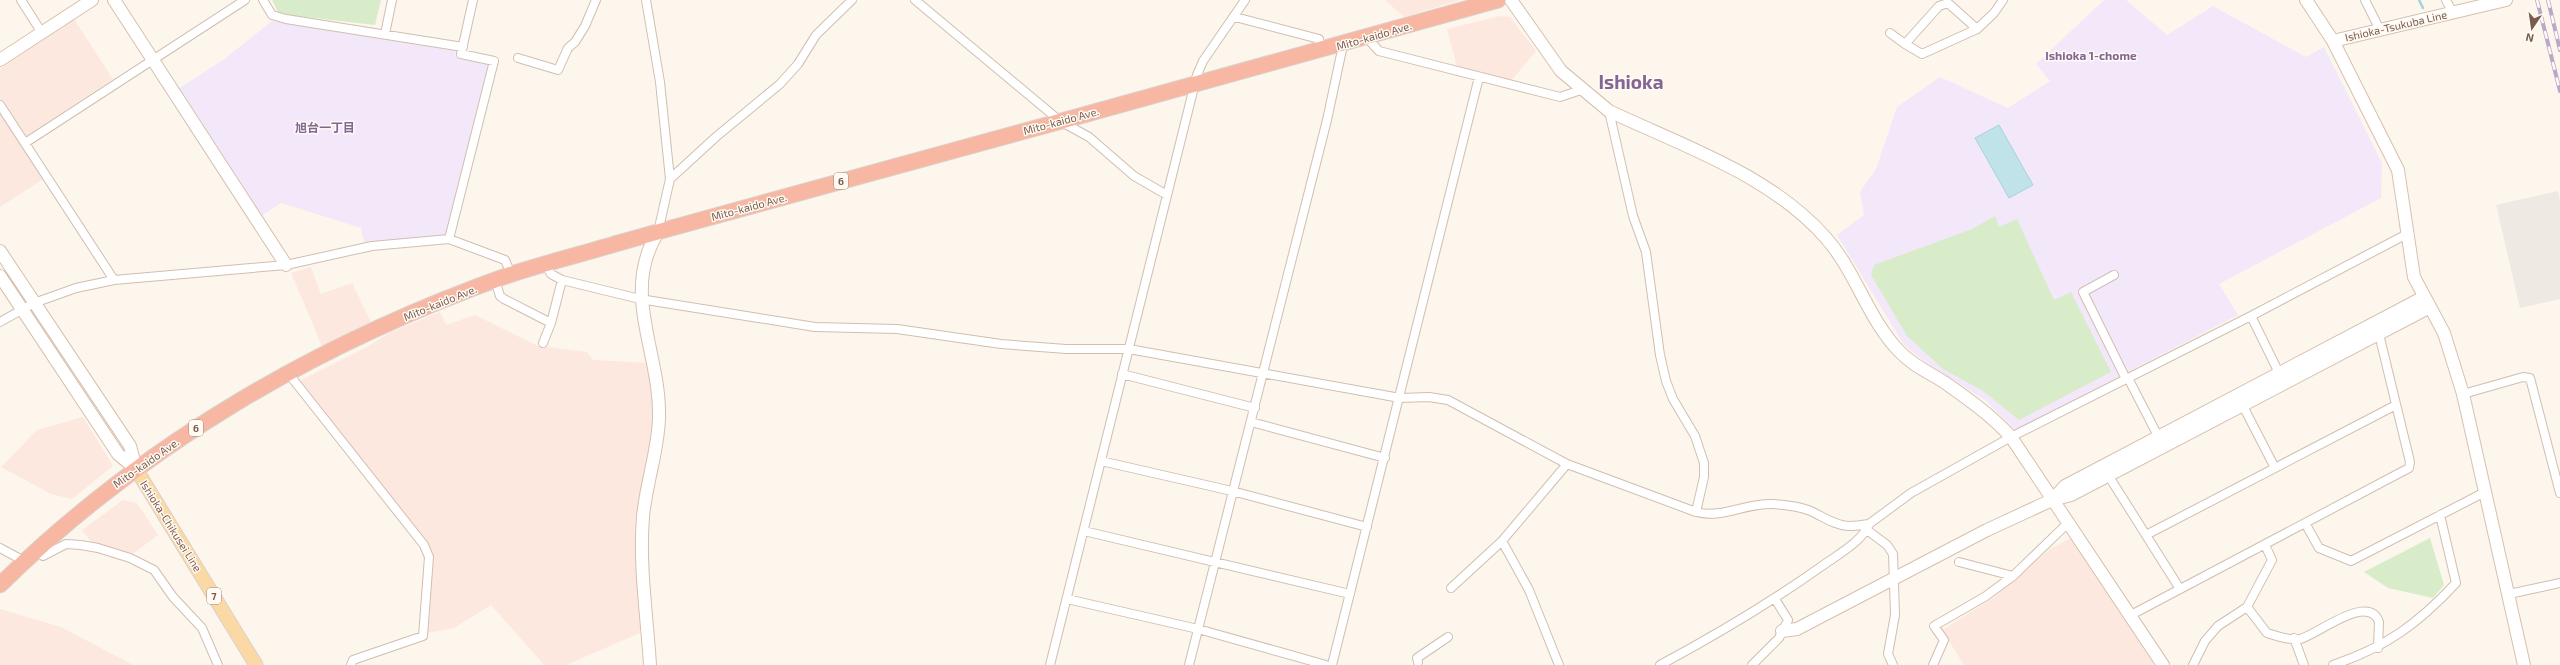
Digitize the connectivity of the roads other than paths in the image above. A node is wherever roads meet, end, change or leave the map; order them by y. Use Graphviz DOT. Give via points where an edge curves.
graph roads {
  1 [pos="21,0"];
  2 [pos="92,0"];
  3 [pos="114,0"];
  4 [pos="245,0"];
  5 [pos="262,0"];
  6 [pos="392,0"];
  7 [pos="473,0"];
  8 [pos="596,0"];
  9 [pos="646,0"];
  10 [pos="852,0"];
  11 [pos="915,0"];
  12 [pos="1245,0"];
  13 [pos="1498,0"];
  14 [pos="1511,0"];
  15 [pos="2003,0"];
  16 [pos="2306,0"];
  17 [pos="2365,0"];
  18 [pos="2446,0"];
  19 [pos="2506,0"];
  20 [pos="2453,12"];
  21 [pos="1235,17"];
  22 [pos="1977,29"];
  23 [pos="2380,30"];
  24 [pos="42,33"];
  25 [pos="1890,33"];
  26 [pos="385,34"];
  27 [pos="1367,38"];
  28 [pos="2333,41"];
  29 [pos="1906,44"];
  30 [pos="1343,45"];
  31 [pos="463,47"];
  32 [pos="1321,51"];
  33 [pos="518,58"];
  34 [pos="0,60"];
  35 [pos="154,60"];
  36 [pos="1479,76"];
  37 [pos="1194,85"];
  38 [pos="1581,90"];
  39 [pos="0,105"];
  40 [pos="1609,111"];
  41 [pos="1060,121"];
  42 [pos="25,143"];
  43 [pos="670,179"];
  44 [pos="1167,195"];
  45 [pos="658,232"];
  46 [pos="2407,234"];
  47 [pos="448,239"];
  48 [pos="0,251"];
  49 [pos="545,264"];
  50 [pos="286,265"];
  51 [pos="511,274"];
  52 [pos="2114,275"];
  53 [pos="0,276"];
  54 [pos="114,280"];
  55 [pos="495,280"];
  56 [pos="562,280"];
  57 [pos="640,299"];
  58 [pos="2427,302"];
  59 [pos="34,303"];
  60 [pos="22,310"];
  61 [pos="2251,316"];
  62 [pos="0,322"];
  63 [pos="551,323"];
  64 [pos="2379,334"];
  65 [pos="543,343"];
  66 [pos="1129,349"];
  67 [pos="288,373"];
  68 [pos="1264,373"];
  69 [pos="2279,373"];
  70 [pos="1122,374"];
  71 [pos="2127,379"];
  72 [pos="2462,394"];
  73 [pos="1400,398"];
  74 [pos="2396,405"];
  75 [pos="2243,406"];
  76 [pos="1255,408"];
  77 [pos="1251,422"];
  78 [pos="2158,436"];
  79 [pos="2011,437"];
  80 [pos="1385,458"];
  81 [pos="1101,460"];
  82 [pos="1568,464"];
  83 [pos="2275,468"];
  84 [pos="136,469"];
  85 [pos="2108,475"];
  86 [pos="1232,491"];
  87 [pos="2485,492"];
  88 [pos="2560,493"];
  89 [pos="2052,500"];
  90 [pos="1696,512"];
  91 [pos="2440,515"];
  92 [pos="2068,524"];
  93 [pos="2305,524"];
  94 [pos="1367,527"];
  95 [pos="1868,527"];
  96 [pos="1084,531"];
  97 [pos="2146,535"];
  98 [pos="1502,541"];
  99 [pos="2265,545"];
  100 [pos="0,548"];
  101 [pos="30,556"];
  102 [pos="1215,561"];
  103 [pos="1959,562"];
  104 [pos="2013,576"];
  105 [pos="1894,581"];
  106 [pos="2560,583"];
  107 [pos="0,585"];
  108 [pos="1451,588"];
  109 [pos="2180,589"];
  110 [pos="1350,594"];
  111 [pos="2509,594"];
  112 [pos="1067,599"];
  113 [pos="1775,599"];
  114 [pos="2247,607"];
  115 [pos="2131,615"];
  116 [pos="1198,630"];
  117 [pos="1782,631"];
  118 [pos="1448,637"];
  119 [pos="2294,638"];
  120 [pos="2378,648"];
  121 [pos="1417,664"];
  122 [pos="218,665"];
  123 [pos="256,665"];
  124 [pos="351,665"];
  125 [pos="650,665"];
  126 [pos="1050,665"];
  127 [pos="1189,665"];
  128 [pos="1326,665"];
  129 [pos="1332,665"];
  130 [pos="1558,665"];
  131 [pos="1660,665"];
  132 [pos="1752,665"];
  133 [pos="1893,665"];
  134 [pos="1933,665"];
  135 [pos="2164,665"];
  136 [pos="2193,665"];
  137 [pos="2304,665"];
  138 [pos="2333,665"];
  139 [pos="2524,665"];
  1 -- 24 [label="street"];
  2 -- 24 [label="street"];
  3 -- 35 [label="street"];
  4 -- 35 [label="street"];
  5 -- 26 [label="street" via="272,15 286,19"];
  6 -- 26 [label="street"];
  7 -- 31 [label="street"];
  8 -- 33 [label="street" via="585,26 568,48 558,70"];
  9 -- 43 [label="street" via="660,82"];
  10 -- 43 [label="street" via="816,35 798,64 780,84"];
  11 -- 41 [label="street"];
  12 -- 21 [label="street"];
  13 -- 27 [label="highway, Mito-kaido Ave. / 6"];
  14 -- 38 [label="street" via="1553,61"];
  15 -- 22 [label="street"];
  16 -- 28 [label="street, Ishioka-Tsukuba Line"];
  17 -- 23 [label="street"];
  18 -- 20 [label="street"];
  19 -- 20 [label="street, Ishioka-Tsukuba Line"];
  20 -- 23 [label="street, Ishioka-Tsukuba Line"];
  21 -- 32 [label="street" via="1319,39"];
  21 -- 37 [label="street" via="1203,61"];
  22 -- 29 [label="street" via="1922,54"];
  22 -- 29 [label="street" via="1948,4 1939,6"];
  23 -- 28 [label="street, Ishioka-Tsukuba Line"];
  24 -- 34 [label="street"];
  25 -- 29 [label="street"];
  26 -- 31 [label="street"];
  27 -- 30 [label="highway, Mito-kaido Ave. / 6"];
  27 -- 36 [label="street" via="1379,51"];
  28 -- 46 [label="street" via="2398,170"];
  30 -- 32 [label="highway, Mito-kaido Ave. / 6"];
  30 -- 68 [label="street"];
  31 -- 47 [label="street" via="461,54 494,61"];
  32 -- 37 [label="highway, Mito-kaido Ave. / 6"];
  35 -- 42 [label="street"];
  35 -- 50 [label="street"];
  36 -- 38 [label="street" via="1560,97"];
  36 -- 73 [label="street"];
  37 -- 41 [label="highway, Mito-kaido Ave. / 6"];
  37 -- 44 [label="street"];
  38 -- 40 [label="street"];
  39 -- 42 [label="street"];
  40 -- 79 [label="street" via="1746,175 1800,211 1841,257 1892,343 1915,366 1969,399"];
  40 -- 90 [label="street" via="1634,216 1646,252 1666,381 1673,399 1695,436 1704,463 1704,477"];
  41 -- 44 [label="street" via="1089,137 1134,176"];
  41 -- 45 [label="highway, Mito-kaido Ave. / 6"];
  42 -- 54 [label="street"];
  43 -- 45 [label="street"];
  44 -- 66 [label="street"];
  45 -- 49 [label="highway, Mito-kaido Ave. / 6"];
  45 -- 57 [label="street" via="652,242 641,284"];
  46 -- 58 [label="street" via="2414,277"];
  46 -- 61 [label="street"];
  47 -- 50 [label="street" via="372,246"];
  47 -- 51 [label="street" via="504,260"];
  48 -- 59 [label="street"];
  49 -- 51 [label="highway, Mito-kaido Ave. / 6"];
  49 -- 56 [label="street" via="551,274"];
  50 -- 54 [label="street"];
  51 -- 55 [label="highway, Mito-kaido Ave. / 6"];
  52 -- 71 [label="street" via="2083,292"];
  53 -- 60 [label="street"];
  54 -- 59 [label="street" via="76,288"];
  55 -- 63 [label="street" via="500,296"];
  55 -- 67 [label="highway, Mito-kaido Ave. / 6" via="374,331"];
  56 -- 57 [label="street"];
  56 -- 63 [label="street"];
  57 -- 66 [label="street" via="815,327 897,329 1001,344 1076,350"];
  57 -- 125 [label="street" via="656,374 658,401 656,456 645,502 642,532 642,571"];
  58 -- 64 [label="street"];
  58 -- 69 [label="street"];
  58 -- 72 [label="street" via="2444,334"];
  59 -- 60 [label="street"];
  59 -- 84 [label="street" via="130,446"];
  60 -- 62 [label="street"];
  60 -- 84 [label="street" via="118,454"];
  61 -- 69 [label="street"];
  61 -- 71 [label="street"];
  63 -- 65 [label="street"];
  64 -- 74 [label="street"];
  64 -- 75 [label="street"];
  66 -- 68 [label="street"];
  66 -- 70 [label="street"];
  67 -- 84 [label="highway, Mito-kaido Ave. / 6" via="219,414"];
  67 -- 124 [label="street" via="424,545 429,557 423,636 353,660"];
  68 -- 73 [label="street"];
  68 -- 76 [label="street"];
  69 -- 78 [label="street"];
  70 -- 76 [label="street"];
  70 -- 81 [label="street"];
  71 -- 78 [label="street"];
  71 -- 79 [label="street"];
  72 -- 87 [label="street"];
  72 -- 88 [label="street" via="2530,378"];
  73 -- 80 [label="street"];
  73 -- 82 [label="street" via="1429,397 1448,400"];
  74 -- 83 [label="street"];
  74 -- 93 [label="street" via="2410,462 2409,468"];
  75 -- 83 [label="street"];
  75 -- 85 [label="street"];
  76 -- 77 [label="street"];
  77 -- 80 [label="street"];
  77 -- 86 [label="street"];
  78 -- 89 [label="street" via="2065,486"];
  79 -- 89 [label="street"];
  79 -- 95 [label="street" via="1910,494"];
  80 -- 94 [label="street"];
  81 -- 86 [label="street"];
  81 -- 96 [label="street"];
  82 -- 90 [label="street"];
  82 -- 98 [label="street"];
  83 -- 97 [label="street"];
  84 -- 101 [label="highway, 6"];
  84 -- 123 [label="main road, Ishioka-Chikusei Line / 7"];
  85 -- 89 [label="street" via="2071,495"];
  85 -- 97 [label="street"];
  86 -- 94 [label="street"];
  86 -- 102 [label="street"];
  87 -- 91 [label="street"];
  87 -- 111 [label="street"];
  89 -- 92 [label="street"];
  89 -- 105 [label="street" via="1987,530"];
  90 -- 95 [label="street" via="1709,515 1758,504 1786,505 1807,509 1836,523"];
  91 -- 93 [label="street" via="2351,561 2319,548"];
  91 -- 120 [label="street" via="2456,584 2416,624"];
  92 -- 104 [label="street"];
  92 -- 115 [label="street"];
  93 -- 99 [label="street"];
  94 -- 110 [label="street"];
  95 -- 105 [label="street" via="1887,545 1892,554"];
  95 -- 113 [label="street" via="1839,554"];
  96 -- 102 [label="street"];
  96 -- 112 [label="street"];
  97 -- 109 [label="street"];
  98 -- 108 [label="street"];
  98 -- 130 [label="street" via="1529,590"];
  99 -- 109 [label="street"];
  99 -- 114 [label="street" via="2272,560"];
  100 -- 101 [label="street"];
  101 -- 107 [label="highway, 6"];
  101 -- 122 [label="street" via="43,556 66,544 98,548 130,558 154,570 173,597 202,628"];
  102 -- 110 [label="street"];
  102 -- 116 [label="street"];
  103 -- 104 [label="street"];
  104 -- 134 [label="street" via="1986,596 1934,626 1944,640"];
  105 -- 117 [label="street" via="1798,629"];
  105 -- 133 [label="street" via="1895,615 1888,654"];
  106 -- 111 [label="street"];
  109 -- 115 [label="street"];
  110 -- 129 [label="street"];
  111 -- 139 [label="street"];
  112 -- 116 [label="street"];
  112 -- 126 [label="street"];
  113 -- 117 [label="street" via="1788,620"];
  113 -- 131 [label="street"];
  114 -- 119 [label="street" via="2267,633"];
  114 -- 136 [label="street" via="2218,626 2205,641"];
  115 -- 135 [label="street"];
  116 -- 127 [label="street"];
  116 -- 128 [label="street"];
  117 -- 132 [label="street" via="1779,638"];
  118 -- 121 [label="street" via="1417,658"];
  119 -- 120 [label="street" via="2300,639 2353,613 2366,612 2378,618"];
  119 -- 137 [label="street"];
  120 -- 138 [label="street"];
}
